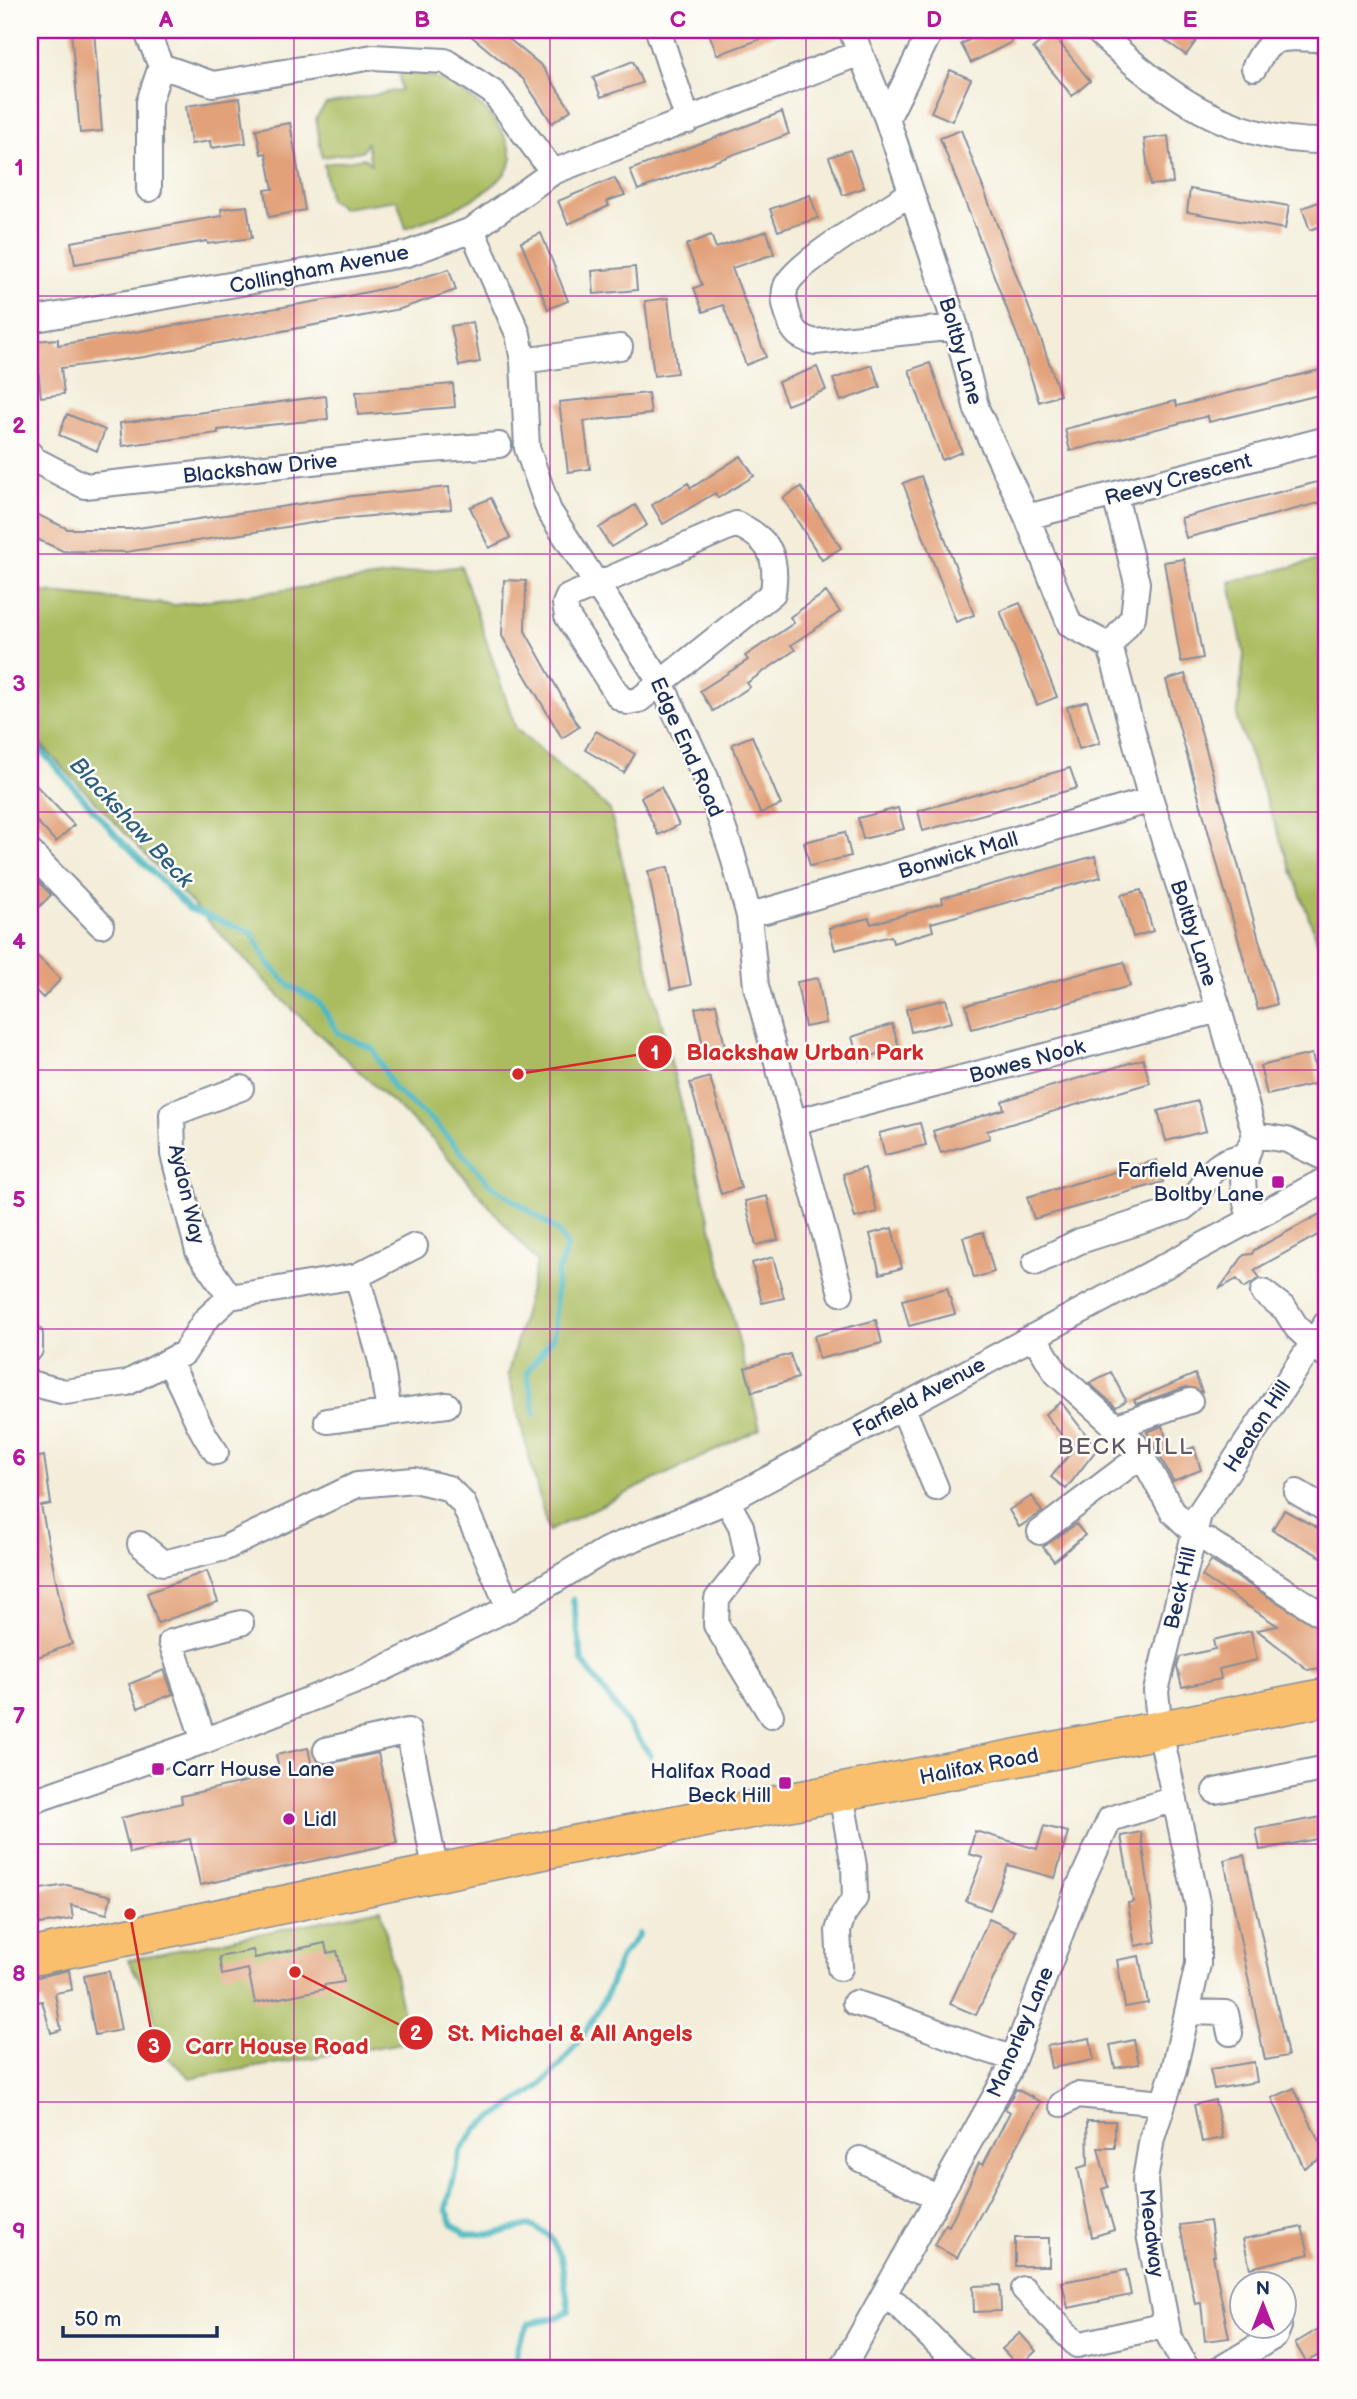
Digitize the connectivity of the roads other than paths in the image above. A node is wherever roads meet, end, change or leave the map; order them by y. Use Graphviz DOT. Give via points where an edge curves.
graph roads {
  1 [pos="146,30"];
  2 [pos="658,30"];
  3 [pos="851,30"];
  4 [pos="931,30"];
  5 [pos="1096,30"];
  6 [pos="1327,39"];
  7 [pos="860,53"];
  8 [pos="161,66"];
  9 [pos="1254,68"];
  10 [pos="887,119"];
  11 [pos="688,121"];
  12 [pos="1327,141"];
  13 [pos="553,172"];
  14 [pos="149,189"];
  15 [pos="911,193"];
  16 [pos="472,230"];
  17 [pos="30,320"];
  18 [pos="956,327"];
  19 [pos="620,347"];
  20 [pos="523,361"];
  21 [pos="1327,439"];
  22 [pos="499,445"];
  23 [pos="30,454"];
  24 [pos="1115,496"];
  25 [pos="1027,517"];
  26 [pos="598,584"];
  27 [pos="1110,646"];
  28 [pos="661,683"];
  29 [pos="1151,800"];
  30 [pos="30,852"];
  31 [pos="765,911"];
  32 [pos="101,925"];
  33 [pos="1219,1010"];
  34 [pos="241,1088"];
  35 [pos="794,1122"];
  36 [pos="1250,1146"];
  37 [pos="1327,1159"];
  38 [pos="1327,1179"];
  39 [pos="1251,1220"];
  40 [pos="415,1246"];
  41 [pos="1035,1263"];
  42 [pos="357,1276"];
  43 [pos="1263,1292"];
  44 [pos="841,1293"];
  45 [pos="230,1297"];
  46 [pos="1327,1322"];
  47 [pos="30,1336"];
  48 [pos="1034,1336"];
  49 [pos="30,1349"];
  50 [pos="1319,1350"];
  51 [pos="169,1363"];
  52 [pos="30,1383"];
  53 [pos="1189,1401"];
  54 [pos="447,1405"];
  55 [pos="902,1406"];
  56 [pos="389,1413"];
  57 [pos="327,1421"];
  58 [pos="1114,1427"];
  59 [pos="216,1452"];
  60 [pos="1142,1456"];
  61 [pos="936,1488"];
  62 [pos="1297,1492"];
  63 [pos="727,1501"];
  64 [pos="1327,1510"];
  65 [pos="1040,1532"];
  66 [pos="1201,1537"];
  67 [pos="140,1544"];
  68 [pos="509,1608"];
  69 [pos="1327,1618"];
  70 [pos="241,1623"];
  71 [pos="1327,1697"];
  72 [pos="771,1715"];
  73 [pos="1160,1731"];
  74 [pos="204,1741"];
  75 [pos="326,1750"];
  76 [pos="1327,1768"];
  77 [pos="1215,1791"];
  78 [pos="841,1794"];
  79 [pos="1175,1800"];
  80 [pos="30,1802"];
  81 [pos="436,1873"];
  82 [pos="30,1957"];
  83 [pos="840,1968"];
  84 [pos="855,2003"];
  85 [pos="1187,2012"];
  86 [pos="1230,2033"];
  87 [pos="1013,2058"];
  88 [pos="1163,2103"];
  89 [pos="1062,2104"];
  90 [pos="860,2159"];
  91 [pos="938,2198"];
  92 [pos="1024,2289"];
  93 [pos="883,2296"];
  94 [pos="1167,2325"];
  95 [pos="1268,2340"];
  96 [pos="842,2369"];
  97 [pos="963,2369"];
  98 [pos="1187,2369"];
  99 [pos="1220,2369"];
  1 -- 8 [label="street"];
  2 -- 11 [label="street"];
  3 -- 7 [label="street, Boltby Lane"];
  4 -- 10 [label="street"];
  5 -- 12 [label="street" via="1145,76 1206,115 1245,130"];
  6 -- 9 [label="street" via="1276,40 1263,49"];
  7 -- 10 [label="street, Boltby Lane"];
  7 -- 11 [label="street, Collingham Avenue"];
  8 -- 13 [label="street" via="214,84 373,57 445,61 494,93"];
  8 -- 14 [label="street" via="149,102"];
  10 -- 15 [label="street, Boltby Lane"];
  11 -- 13 [label="street, Collingham Avenue"];
  13 -- 16 [label="street, Collingham Avenue"];
  15 -- 18 [label="street, Boltby Lane"];
  15 -- 18 [label="street" via="791,278 784,300 792,328 815,342"];
  16 -- 17 [label="street, Collingham Avenue" via="407,254"];
  16 -- 20 [label="street, Edge End Road" via="518,334"];
  18 -- 25 [label="street, Boltby Lane" via="977,410"];
  19 -- 20 [label="street"];
  20 -- 26 [label="street, Edge End Road" via="527,448 549,511"];
  21 -- 24 [label="street, Reevy Crescent"];
  22 -- 23 [label="street, Blackshaw Drive" via="85,486"];
  24 -- 25 [label="street, Reevy Crescent"];
  24 -- 27 [label="street" via="1137,583 1133,617"];
  25 -- 27 [label="street, Boltby Lane" via="1070,625"];
  26 -- 28 [label="street, Edge End Road"];
  26 -- 28 [label="street" via="568,597 567,616 619,698 628,702 639,699"];
  26 -- 28 [label="street" via="736,524 757,533 771,552 776,570 774,593"];
  27 -- 29 [label="street, Boltby Lane"];
  28 -- 35 [label="street, Edge End Road" via="706,778 732,853 749,916 756,986"];
  29 -- 31 [label="street, Bonwick Mall"];
  29 -- 33 [label="street, Boltby Lane"];
  30 -- 32 [label="street"];
  33 -- 35 [label="street, Bowes Nook"];
  33 -- 36 [label="street, Boltby Lane"];
  34 -- 45 [label="street, Aydon Way" via="172,1114 173,1154 198,1251"];
  35 -- 44 [label="street, Edge End Road"];
  36 -- 37 [label="street" via="1287,1140"];
  36 -- 39 [label="street, Boltby Lane" via="1242,1191"];
  36 -- 41 [label="street" via="1210,1171 1195,1198 1183,1208 1080,1241"];
  38 -- 39 [label="street, Farfield Avenue"];
  39 -- 48 [label="street, Farfield Avenue"];
  40 -- 42 [label="street"];
  42 -- 45 [label="street"];
  42 -- 56 [label="street" via="381,1362"];
  43 -- 50 [label="street" via="1285,1309"];
  45 -- 51 [label="street" via="205,1320 184,1353"];
  46 -- 50 [label="street, Heaton Hill"];
  47 -- 49 [label="street"];
  48 -- 55 [label="street, Farfield Avenue"];
  48 -- 58 [label="street, Beck Hill" via="1048,1364"];
  50 -- 66 [label="street, Heaton Hill" via="1199,1514"];
  51 -- 52 [label="street" via="127,1383 65,1392"];
  51 -- 59 [label="street" via="200,1431"];
  53 -- 58 [label="street"];
  54 -- 56 [label="street"];
  55 -- 61 [label="street"];
  55 -- 63 [label="street, Farfield Avenue"];
  56 -- 57 [label="street"];
  58 -- 60 [label="street, Beck Hill"];
  60 -- 65 [label="street"];
  60 -- 66 [label="street, Beck Hill" via="1173,1512"];
  62 -- 64 [label="street"];
  63 -- 68 [label="street, Farfield Avenue" via="606,1550"];
  63 -- 72 [label="street" via="741,1526 748,1560 718,1599 716,1625"];
  66 -- 69 [label="street"];
  66 -- 73 [label="street, Beck Hill" via="1156,1691"];
  67 -- 68 [label="street" via="163,1563 225,1548 357,1486 414,1480 448,1488 463,1503"];
  68 -- 74 [label="street" via="366,1677"];
  70 -- 74 [label="street" via="171,1642"];
  71 -- 73 [label="highway, Halifax Road"];
  73 -- 78 [label="highway, Halifax Road"];
  73 -- 79 [label="street, Meadway"];
  74 -- 80 [label="street"];
  75 -- 81 [label="street" via="408,1731"];
  76 -- 77 [label="street"];
  78 -- 81 [label="highway, Halifax Road"];
  78 -- 83 [label="street" via="855,1898 838,1931"];
  79 -- 85 [label="street, Meadway" via="1198,1907 1198,1964"];
  79 -- 87 [label="street, Manorley Lane" via="1110,1819 1076,1893"];
  81 -- 82 [label="highway, Halifax Road"];
  84 -- 87 [label="street"];
  85 -- 86 [label="street" via="1226,2013"];
  85 -- 88 [label="street, Meadway"];
  87 -- 91 [label="street, Manorley Lane"];
  88 -- 89 [label="street" via="1077,2095"];
  88 -- 94 [label="street, Meadway" via="1145,2180 1149,2234"];
  90 -- 91 [label="street"];
  91 -- 93 [label="street, Manorley Lane"];
  92 -- 94 [label="street" via="1077,2345"];
  93 -- 96 [label="street, Manorley Lane"];
  93 -- 97 [label="street" via="897,2304"];
  94 -- 98 [label="street, Meadway"];
  95 -- 99 [label="street"];
}
